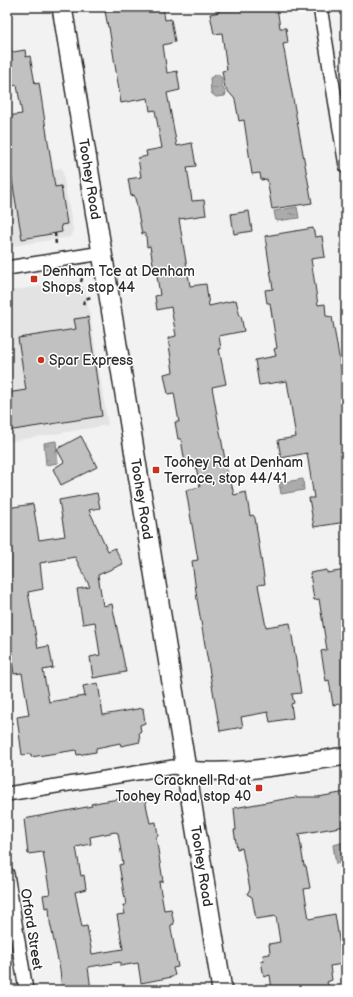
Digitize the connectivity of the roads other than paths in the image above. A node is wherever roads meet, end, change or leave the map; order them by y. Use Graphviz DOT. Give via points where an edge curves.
graph roads {
  1 [pos="62,7"];
  2 [pos="320,7"];
  3 [pos="346,166"];
  4 [pos="102,253"];
  5 [pos="7,268"];
  6 [pos="346,756"];
  7 [pos="187,770"];
  8 [pos="7,794"];
  9 [pos="7,874"];
  10 [pos="26,990"];
  11 [pos="222,990"];
  1 -- 4 [label="main road, Toohey Road"];
  2 -- 3 [label="street"];
  4 -- 5 [label="street"];
  4 -- 7 [label="main road, Toohey Road"];
  6 -- 7 [label="street" via="230,772"];
  7 -- 8 [label="street" via="173,767"];
  7 -- 11 [label="main road, Toohey Road"];
  9 -- 10 [label="street, Orford Street"];
}
